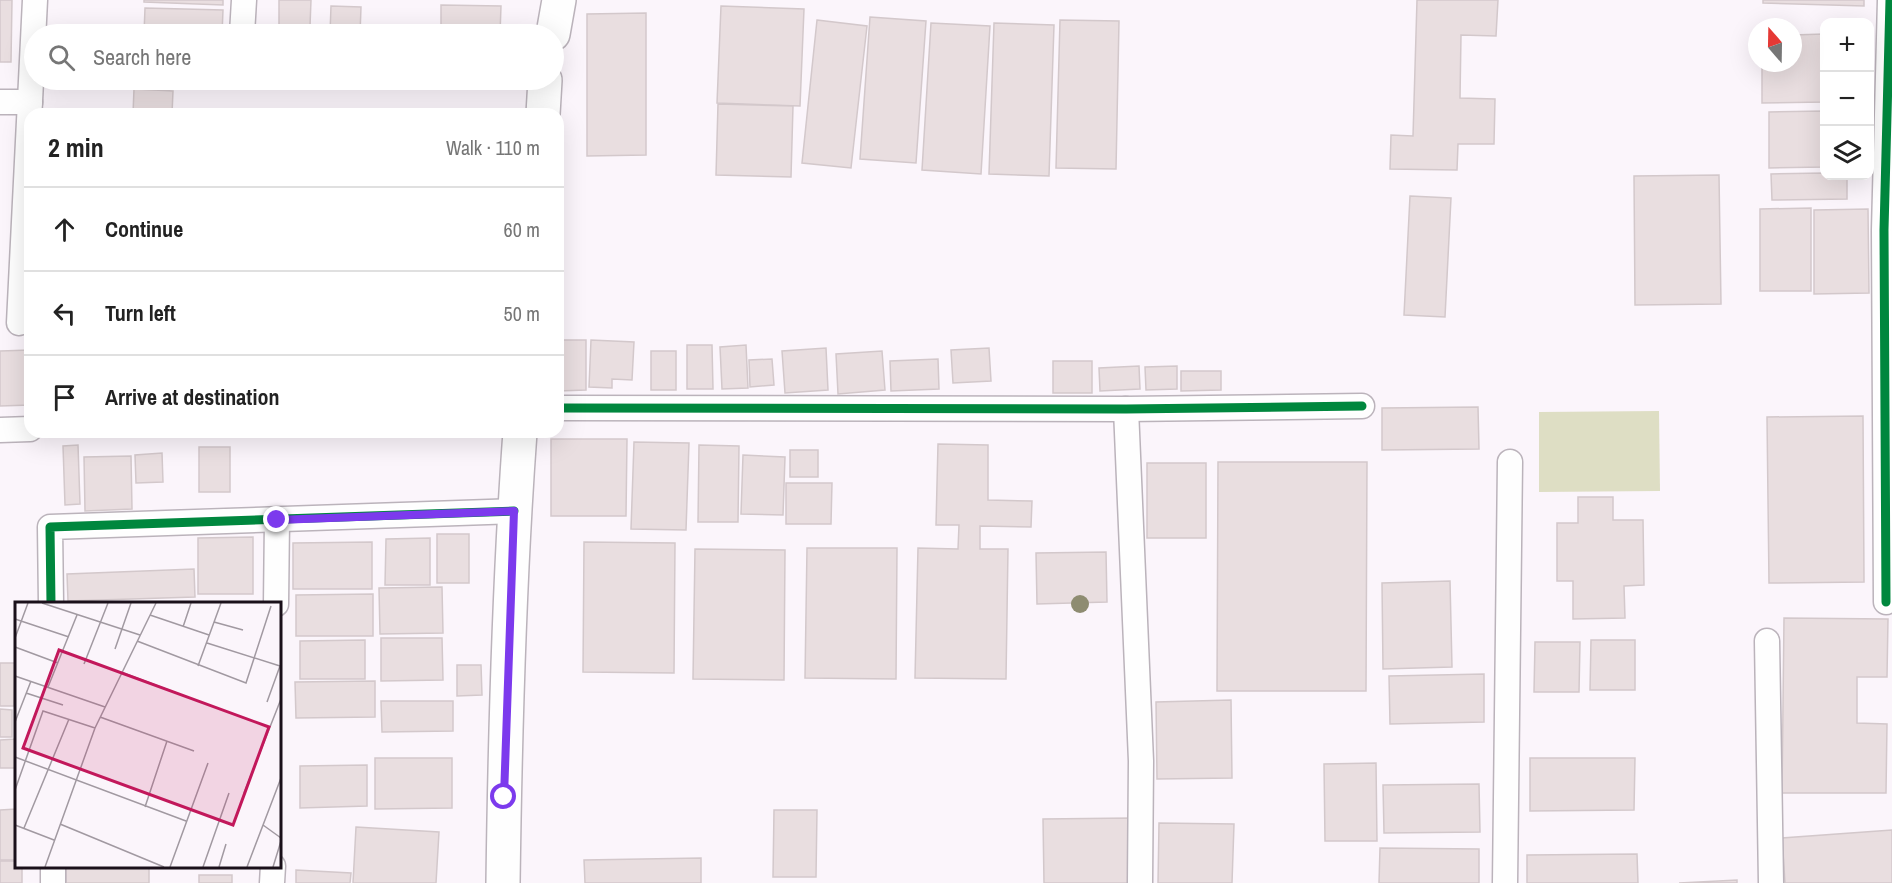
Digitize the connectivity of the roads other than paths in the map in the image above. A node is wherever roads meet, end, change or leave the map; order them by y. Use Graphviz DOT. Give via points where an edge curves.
graph roads {
  1 [pos="35,0"];
  2 [pos="244,0"];
  3 [pos="559,0"];
  4 [pos="1890,0"];
  5 [pos="34,24"];
  6 [pos="243,24"];
  7 [pos="555,24"];
  8 [pos="31,90"];
  9 [pos="544,90"];
  10 [pos="0,102"];
  11 [pos="30,102"];
  12 [pos="30,108"];
  13 [pos="543,108"];
  14 [pos="24,197"];
  15 [pos="16,323"];
  16 [pos="1362,406"];
  17 [pos="564,408"];
  18 [pos="1126,409"];
  19 [pos="24,429"];
  20 [pos="0,430"];
  21 [pos="520,438"];
  22 [pos="1510,462"];
  23 [pos="514,511"];
  24 [pos="277,520"];
  25 [pos="51,602"];
  26 [pos="276,602"];
  27 [pos="1886,602"];
  28 [pos="1767,641"];
  29 [pos="503,883"];
  30 [pos="1140,883"];
  31 [pos="1505,883"];
  32 [pos="1770,883"];
  1 -- 5 [label="street"];
  2 -- 6 [label="street"];
  3 -- 7 [label="street"];
  4 -- 27 [label="street" via="1884,230"];
  8 -- 11 [label="street"];
  9 -- 13 [label="street"];
  10 -- 11 [label="street"];
  11 -- 12 [label="street"];
  14 -- 15 [label="street"];
  16 -- 18 [label="street"];
  17 -- 18 [label="street"];
  18 -- 30 [label="street" via="1141,760"];
  19 -- 20 [label="street"];
  21 -- 23 [label="street"];
  22 -- 31 [label="street"];
  23 -- 24 [label="street"];
  23 -- 29 [label="street"];
  24 -- 25 [label="street" via="50,527"];
  24 -- 26 [label="street"];
  28 -- 32 [label="street"];
}
